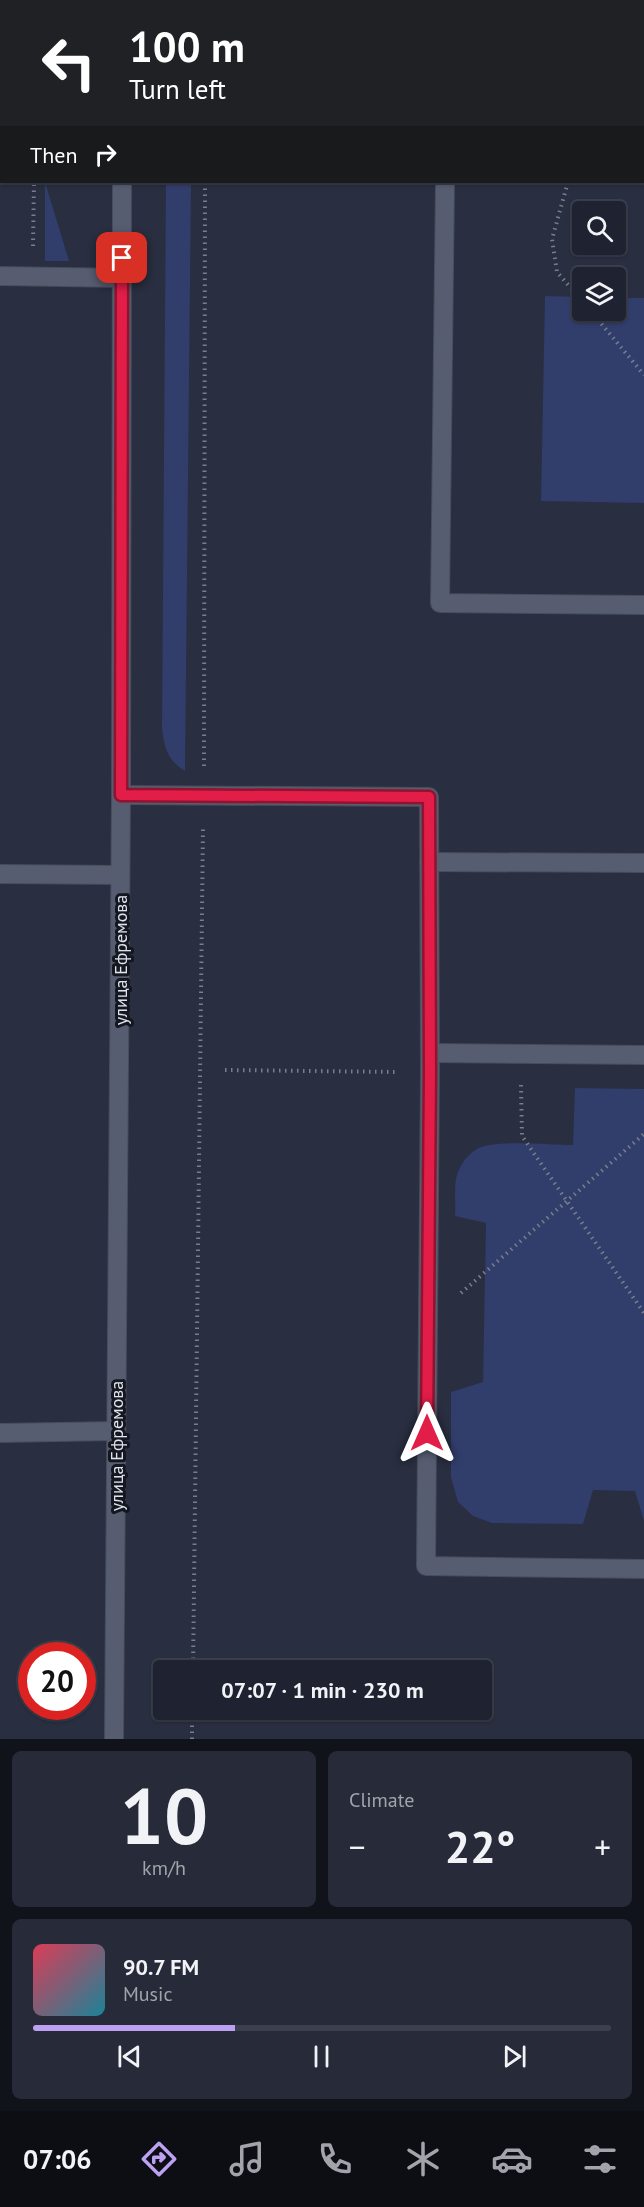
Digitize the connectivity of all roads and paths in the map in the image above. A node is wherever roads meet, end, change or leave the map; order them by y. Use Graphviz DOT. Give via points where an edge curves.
graph roads {
  1 [pos="34,183"];
  2 [pos="122,183"];
  3 [pos="206,183"];
  4 [pos="445,183"];
  5 [pos="567,183"];
  6 [pos="0,276"];
  7 [pos="33,277"];
  8 [pos="122,278"];
  9 [pos="572,290"];
  10 [pos="599,321"];
  11 [pos="644,375"];
  12 [pos="644,605"];
  13 [pos="121,795"];
  14 [pos="204,795"];
  15 [pos="429,862"];
  16 [pos="644,863"];
  17 [pos="0,874"];
  18 [pos="120,875"];
  19 [pos="430,1053"];
  20 [pos="521,1054"];
  21 [pos="644,1055"];
  22 [pos="225,1070"];
  23 [pos="430,1072"];
  24 [pos="644,1134"];
  25 [pos="567,1202"];
  26 [pos="644,1313"];
  27 [pos="428,1321"];
  28 [pos="116,1431"];
  29 [pos="0,1432"];
  30 [pos="644,1569"];
  31 [pos="193,1660"];
  32 [pos="192,1720"];
  33 [pos="114,1739"];
  34 [pos="192,1739"];
  1 -- 7 [label="path"];
  2 -- 8 [label="street, улица Ефремова"];
  3 -- 14 [label="path"];
  4 -- 12 [label="street" via="440,603"];
  5 -- 9 [label="path" via="552,239 557,272"];
  6 -- 7 [label="street"];
  7 -- 8 [label="street"];
  8 -- 13 [label="street, улица Ефремова"];
  10 -- 11 [label="path"];
  13 -- 14 [label="street"];
  13 -- 18 [label="street, улица Ефремова"];
  14 -- 15 [label="street" via="429,797"];
  14 -- 31 [label="path"];
  15 -- 16 [label="street"];
  15 -- 19 [label="street"];
  17 -- 18 [label="street"];
  18 -- 28 [label="street, улица Ефремова"];
  19 -- 20 [label="street"];
  19 -- 23 [label="street"];
  20 -- 21 [label="street"];
  20 -- 25 [label="path" via="522,1136"];
  22 -- 23 [label="path"];
  23 -- 27 [label="street"];
  24 -- 25 [label="path"];
  25 -- 26 [label="path"];
  25 -- 27 [label="path"];
  27 -- 30 [label="street" via="426,1566"];
  28 -- 29 [label="street"];
  28 -- 33 [label="street, улица Ефремова"];
  32 -- 34 [label="path"];
}
